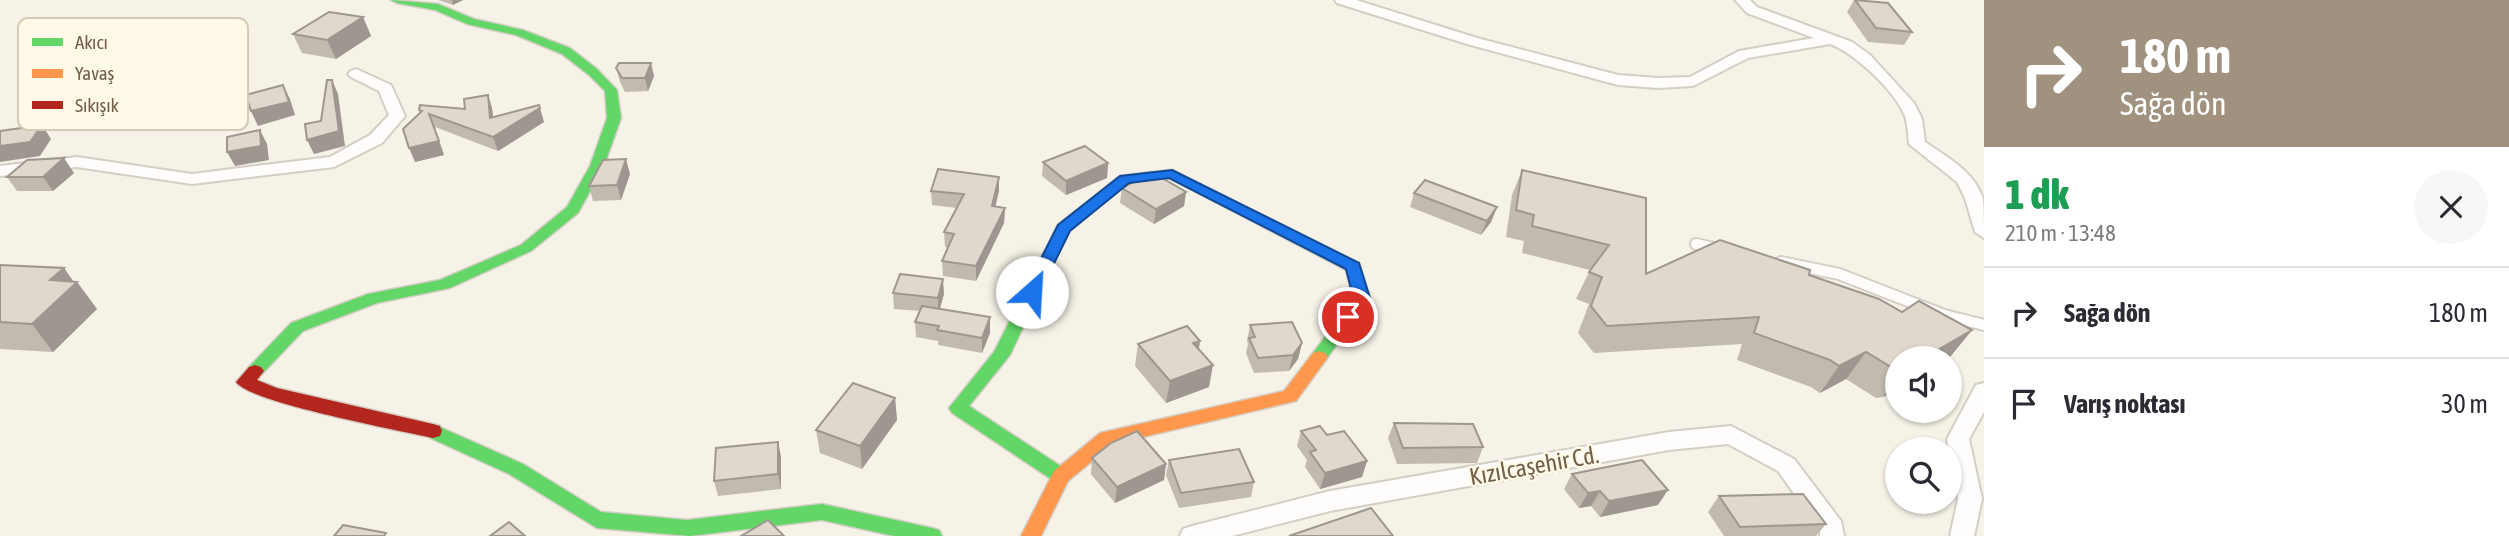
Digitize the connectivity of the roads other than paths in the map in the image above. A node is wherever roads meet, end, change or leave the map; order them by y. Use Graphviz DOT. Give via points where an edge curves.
graph roads {
  1 [pos="397,0"];
  2 [pos="1342,0"];
  3 [pos="1742,0"];
  4 [pos="1828,40"];
  5 [pos="356,74"];
  6 [pos="0,171"];
  7 [pos="1984,232"];
  8 [pos="1696,244"];
  9 [pos="1735,252"];
  10 [pos="1774,260"];
  11 [pos="1984,324"];
  12 [pos="1984,391"];
  13 [pos="1061,476"];
  14 [pos="932,536"];
  15 [pos="1031,536"];
  16 [pos="1192,536"];
  17 [pos="1832,536"];
  18 [pos="1962,536"];
  1 -- 14 [label="street" via="438,7 471,22 519,32 566,51 593,72 611,90 614,118 597,166 573,210 526,248 444,284 374,298 297,327 245,382 273,394 439,432 516,470 597,520 687,528 821,512"];
  2 -- 4 [label="street" via="1618,80 1693,81 1744,54"];
  3 -- 4 [label="street" via="1752,10"];
  4 -- 7 [label="street" via="1847,45 1865,58 1906,103 1914,119 1917,144 1968,181"];
  5 -- 6 [label="street" via="386,88 397,116 376,139 334,162 192,179 77,162"];
  8 -- 9 [label="lane"];
  10 -- 11 [label="lane" via="1839,274 1944,315"];
  12 -- 18 [label="street" via="1958,439 1970,499"];
  13 -- 13 [label="street" via="1107,438 1290,396 1362,298 1353,267 1172,174 1125,179 1063,228 1002,355 958,408"];
  13 -- 15 [label="street"];
  16 -- 17 [label="street, Kızılcaşehir Cd." via="1331,501 1669,441 1731,435 1786,465 1832,528"];
}
